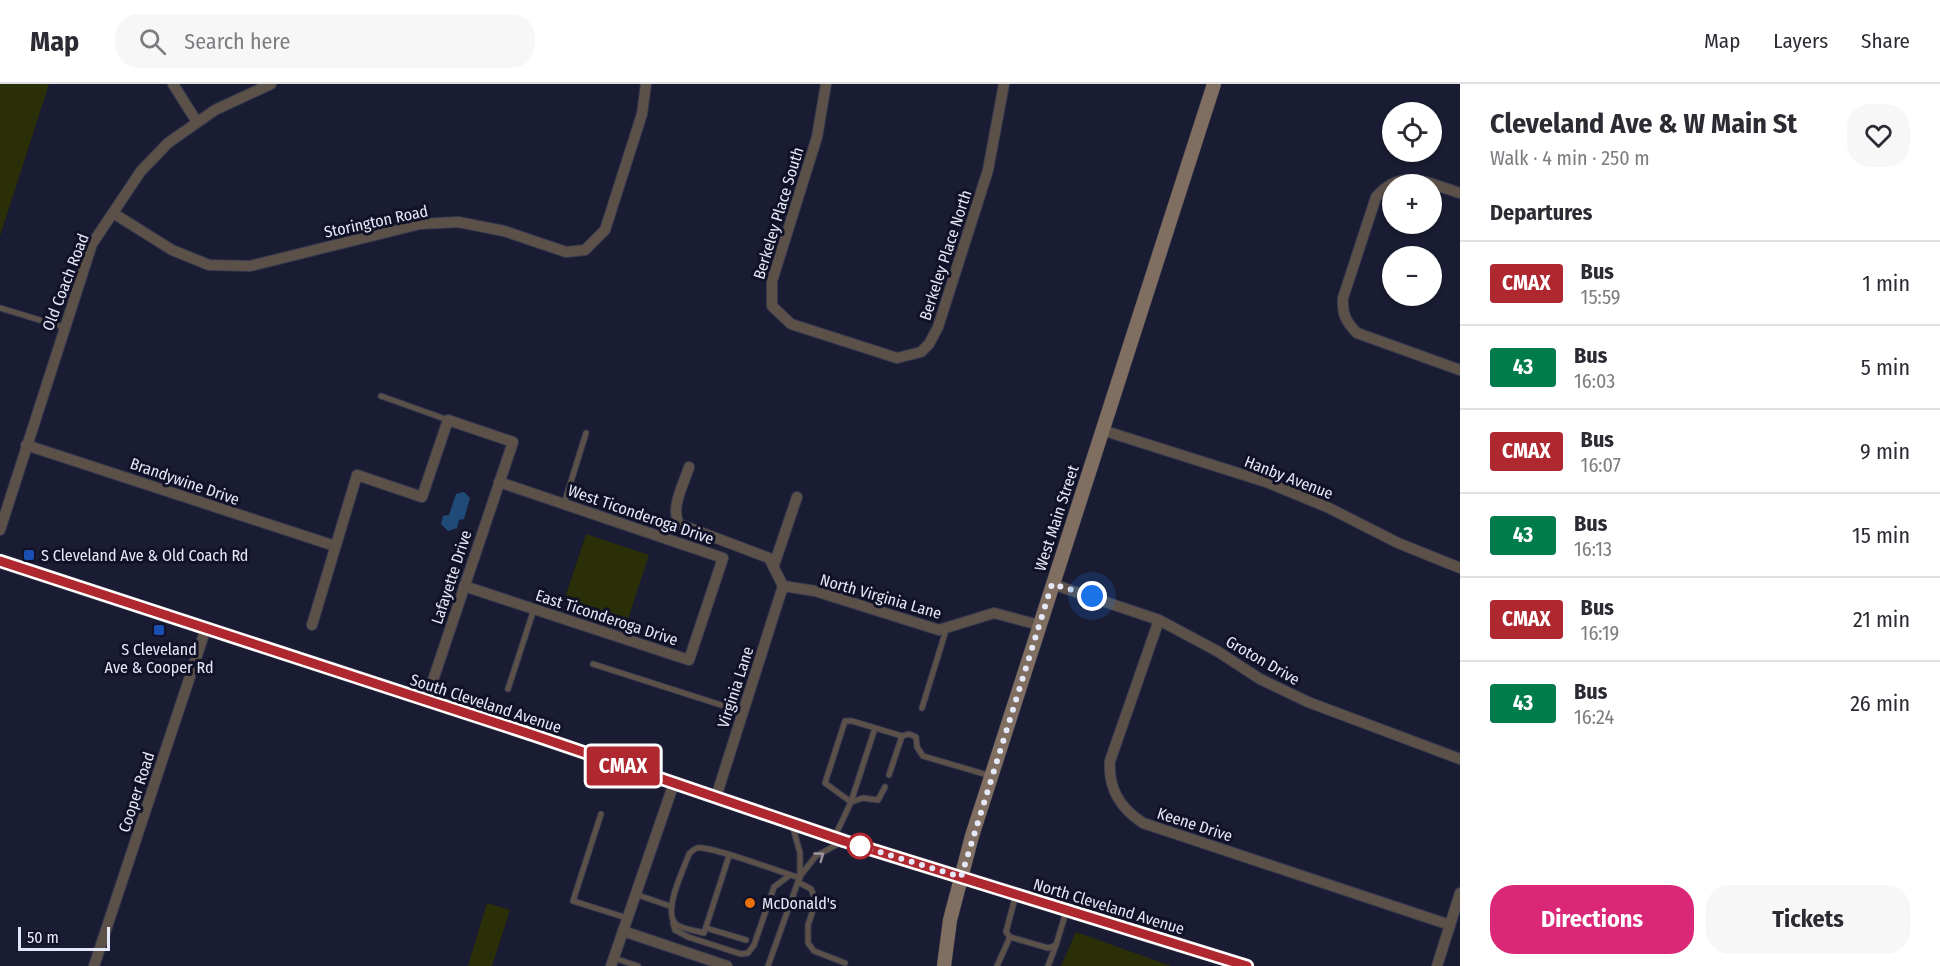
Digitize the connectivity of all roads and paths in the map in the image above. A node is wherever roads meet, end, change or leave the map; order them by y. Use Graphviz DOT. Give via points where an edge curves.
graph roads {
  1 [pos="173,84"];
  2 [pos="271,84"];
  3 [pos="646,84"];
  4 [pos="826,84"];
  5 [pos="1004,84"];
  6 [pos="1214,84"];
  7 [pos="197,122"];
  8 [pos="1460,193"];
  9 [pos="113,213"];
  10 [pos="0,308"];
  11 [pos="63,327"];
  12 [pos="844,341"];
  13 [pos="1460,370"];
  14 [pos="381,396"];
  15 [pos="448,420"];
  16 [pos="1102,430"];
  17 [pos="586,433"];
  18 [pos="26,445"];
  19 [pos="689,467"];
  20 [pos="499,482"];
  21 [pos="797,497"];
  22 [pos="564,504"];
  23 [pos="2,514"];
  24 [pos="0,530"];
  25 [pos="336,546"];
  26 [pos="0,561"];
  27 [pos="774,565"];
  28 [pos="1460,568"];
  29 [pos="1052,584"];
  30 [pos="464,586"];
  31 [pos="783,586"];
  32 [pos="706,608"];
  33 [pos="534,609"];
  34 [pos="1159,620"];
  35 [pos="312,625"];
  36 [pos="1039,625"];
  37 [pos="206,628"];
  38 [pos="946,630"];
  39 [pos="593,664"];
  40 [pos="508,689"];
  41 [pos="426,701"];
  42 [pos="922,708"];
  43 [pos="743,712"];
  44 [pos="875,728"];
  45 [pos="902,736"];
  46 [pos="1460,759"];
  47 [pos="889,775"];
  48 [pos="992,776"];
  49 [pos="674,783"];
  50 [pos="885,787"];
  51 [pos="716,797"];
  52 [pos="851,802"];
  53 [pos="601,814"];
  54 [pos="791,823"];
  55 [pos="839,839"];
  56 [pos="729,856"];
  57 [pos="790,875"];
  58 [pos="961,877"];
  59 [pos="799,879"];
  60 [pos="1460,893"];
  61 [pos="635,894"];
  62 [pos="1016,894"];
  63 [pos="670,906"];
  64 [pos="1067,911"];
  65 [pos="627,918"];
  66 [pos="672,918"];
  67 [pos="1450,925"];
  68 [pos="706,928"];
  69 [pos="623,931"];
  70 [pos="1010,937"];
  71 [pos="746,940"];
  72 [pos="1056,945"];
  73 [pos="612,962"];
  74 [pos="845,963"];
  75 [pos="94,966"];
  76 [pos="638,966"];
  77 [pos="727,966"];
  78 [pos="768,966"];
  79 [pos="944,966"];
  80 [pos="998,966"];
  81 [pos="1048,966"];
  82 [pos="1247,966"];
  83 [pos="1437,966"];
  1 -- 7 [label="street"];
  2 -- 7 [label="street, Old Coach Road"];
  3 -- 9 [label="street, Storington Road" via="642,114 605,230 585,250 566,252 504,231 458,222 420,224 250,266 209,265 172,250"];
  4 -- 12 [label="street, Berkeley Place South" via="817,137 770,294 772,306 791,324"];
  5 -- 12 [label="street, Berkeley Place North" via="988,170 938,327 929,344 911,357 897,358"];
  6 -- 16 [label="main road, West Main Street"];
  7 -- 9 [label="street, Old Coach Road" via="168,143 141,171"];
  8 -- 13 [label="street" via="1404,178 1387,184 1376,197 1342,311 1347,324 1357,333"];
  9 -- 11 [label="street, Old Coach Road" via="92,244"];
  10 -- 11 [label="lane"];
  11 -- 18 [label="street, Old Coach Road"];
  14 -- 15 [label="lane"];
  15 -- 20 [label="street, Lafayette Drive" via="513,442"];
  15 -- 25 [label="street" via="422,497 357,475"];
  16 -- 28 [label="street, Hanby Avenue" via="1266,482"];
  16 -- 29 [label="main road, West Main Street"];
  17 -- 22 [label="lane"];
  18 -- 23 [label="street, Old Coach Road"];
  18 -- 25 [label="street, Brandywine Drive"];
  19 -- 27 [label="street" via="676,508 679,524 757,552 770,558"];
  20 -- 22 [label="street, West Ticonderoga Drive"];
  20 -- 30 [label="street, Lafayette Drive"];
  21 -- 27 [label="street"];
  22 -- 32 [label="street, West Ticonderoga Drive" via="723,558"];
  23 -- 24 [label="street, Old Coach Road"];
  25 -- 35 [label="street"];
  26 -- 37 [label="main road, South Cleveland Avenue"];
  27 -- 31 [label="street"];
  29 -- 34 [label="street, Groton Drive"];
  29 -- 36 [label="main road, West Main Street"];
  30 -- 33 [label="street, East Ticonderoga Drive"];
  30 -- 41 [label="street, Lafayette Drive"];
  31 -- 38 [label="street, North Virginia Lane" via="815,591"];
  31 -- 43 [label="street, Virginia Lane"];
  32 -- 33 [label="street, East Ticonderoga Drive" via="689,660"];
  33 -- 40 [label="lane"];
  34 -- 46 [label="street, Groton Drive" via="1308,702"];
  34 -- 67 [label="street, Keene Drive" via="1110,761 1113,790 1127,813 1143,823"];
  36 -- 38 [label="street, North Virginia Lane" via="994,613"];
  36 -- 48 [label="main road, West Main Street"];
  37 -- 41 [label="main road, South Cleveland Avenue"];
  37 -- 75 [label="street, Cooper Road"];
  38 -- 42 [label="lane"];
  39 -- 43 [label="lane"];
  41 -- 49 [label="main road, South Cleveland Avenue"];
  43 -- 51 [label="street, Virginia Lane"];
  44 -- 45 [label="lane"];
  44 -- 52 [label="lane"];
  44 -- 52 [label="lane" via="845,721 840,730 825,783"];
  45 -- 47 [label="lane"];
  45 -- 48 [label="lane" via="916,737 923,756"];
  48 -- 58 [label="main road, West Main Street"];
  49 -- 51 [label="main road, South Cleveland Avenue"];
  49 -- 61 [label="street"];
  50 -- 52 [label="lane" via="878,800 863,798"];
  51 -- 54 [label="main road, South Cleveland Avenue"];
  52 -- 55 [label="lane"];
  53 -- 65 [label="lane" via="573,901"];
  54 -- 55 [label="main road, South Cleveland Avenue"];
  54 -- 59 [label="lane" via="800,854"];
  55 -- 58 [label="main road, South Cleveland Avenue"];
  59 -- 55 [label="lane, one-way" via="816,856"];
  56 -- 57 [label="lane"];
  56 -- 63 [label="lane" via="696,848 689,854"];
  56 -- 68 [label="lane"];
  57 -- 59 [label="lane"];
  57 -- 66 [label="lane" via="774,887 748,953 688,938 675,930"];
  58 -- 62 [label="main road, North Cleveland Avenue"];
  58 -- 79 [label="main road, West Main Street"];
  59 -- 74 [label="lane" via="811,889 816,901 808,925 808,943 821,955"];
  59 -- 78 [label="lane"];
  60 -- 67 [label="street"];
  61 -- 63 [label="lane"];
  61 -- 65 [label="street"];
  62 -- 64 [label="main road, North Cleveland Avenue"];
  62 -- 70 [label="lane" via="1006,932"];
  63 -- 66 [label="lane"];
  64 -- 72 [label="lane"];
  64 -- 82 [label="main road, North Cleveland Avenue"];
  65 -- 69 [label="street"];
  66 -- 68 [label="lane" via="678,925 704,933"];
  67 -- 83 [label="street"];
  68 -- 71 [label="lane"];
  69 -- 73 [label="street"];
  69 -- 77 [label="street"];
  70 -- 72 [label="lane" via="1048,948"];
  70 -- 80 [label="lane"];
  72 -- 81 [label="lane"];
  73 -- 76 [label="lane"];
}
